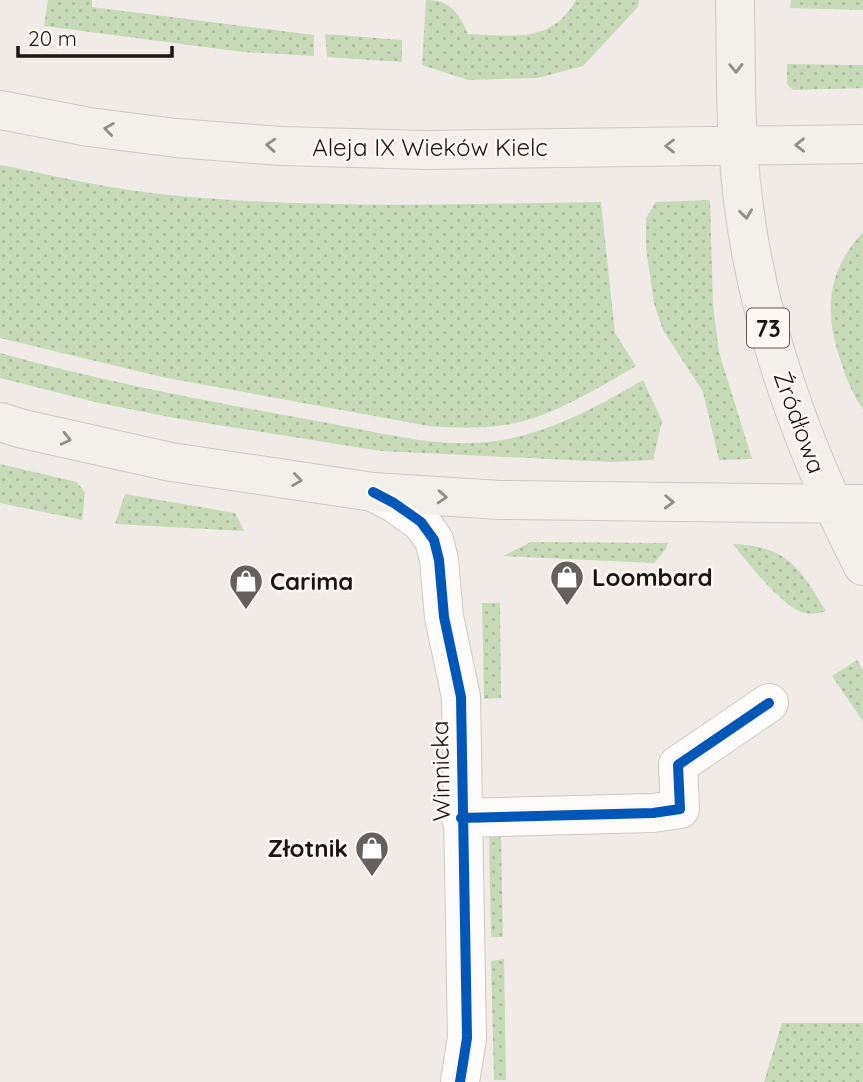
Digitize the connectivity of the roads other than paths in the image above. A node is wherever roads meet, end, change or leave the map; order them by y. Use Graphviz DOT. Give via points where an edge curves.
graph roads {
  1 [pos="735,0"];
  2 [pos="0,110"];
  3 [pos="863,144"];
  4 [pos="738,146"];
  5 [pos="0,422"];
  6 [pos="373,492"];
  7 [pos="847,503"];
  8 [pos="863,566"];
  9 [pos="769,703"];
  10 [pos="461,818"];
  11 [pos="460,1082"];
  1 -- 4 [label="main road, 73, one-way"];
  4 -- 2 [label="main road, Aleja IX Wieków Kielc, one-way" via="425,150 281,146 89,127"];
  3 -- 4 [label="main road, Aleja IX Wieków Kielc, one-way"];
  4 -- 7 [label="main road, Źródłowa / 73, one-way" via="748,229 768,326 791,402"];
  5 -- 6 [label="main road, one-way" via="171,462"];
  6 -- 7 [label="main road, one-way" via="500,500"];
  6 -- 10 [label="street, Winnicka" via="421,522 434,540 460,689"];
  7 -- 8 [label="main road, Źródłowa / 73"];
  9 -- 10 [label="street" via="678,765 680,809"];
  10 -- 11 [label="street, Winnicka" via="467,1038"];
}
